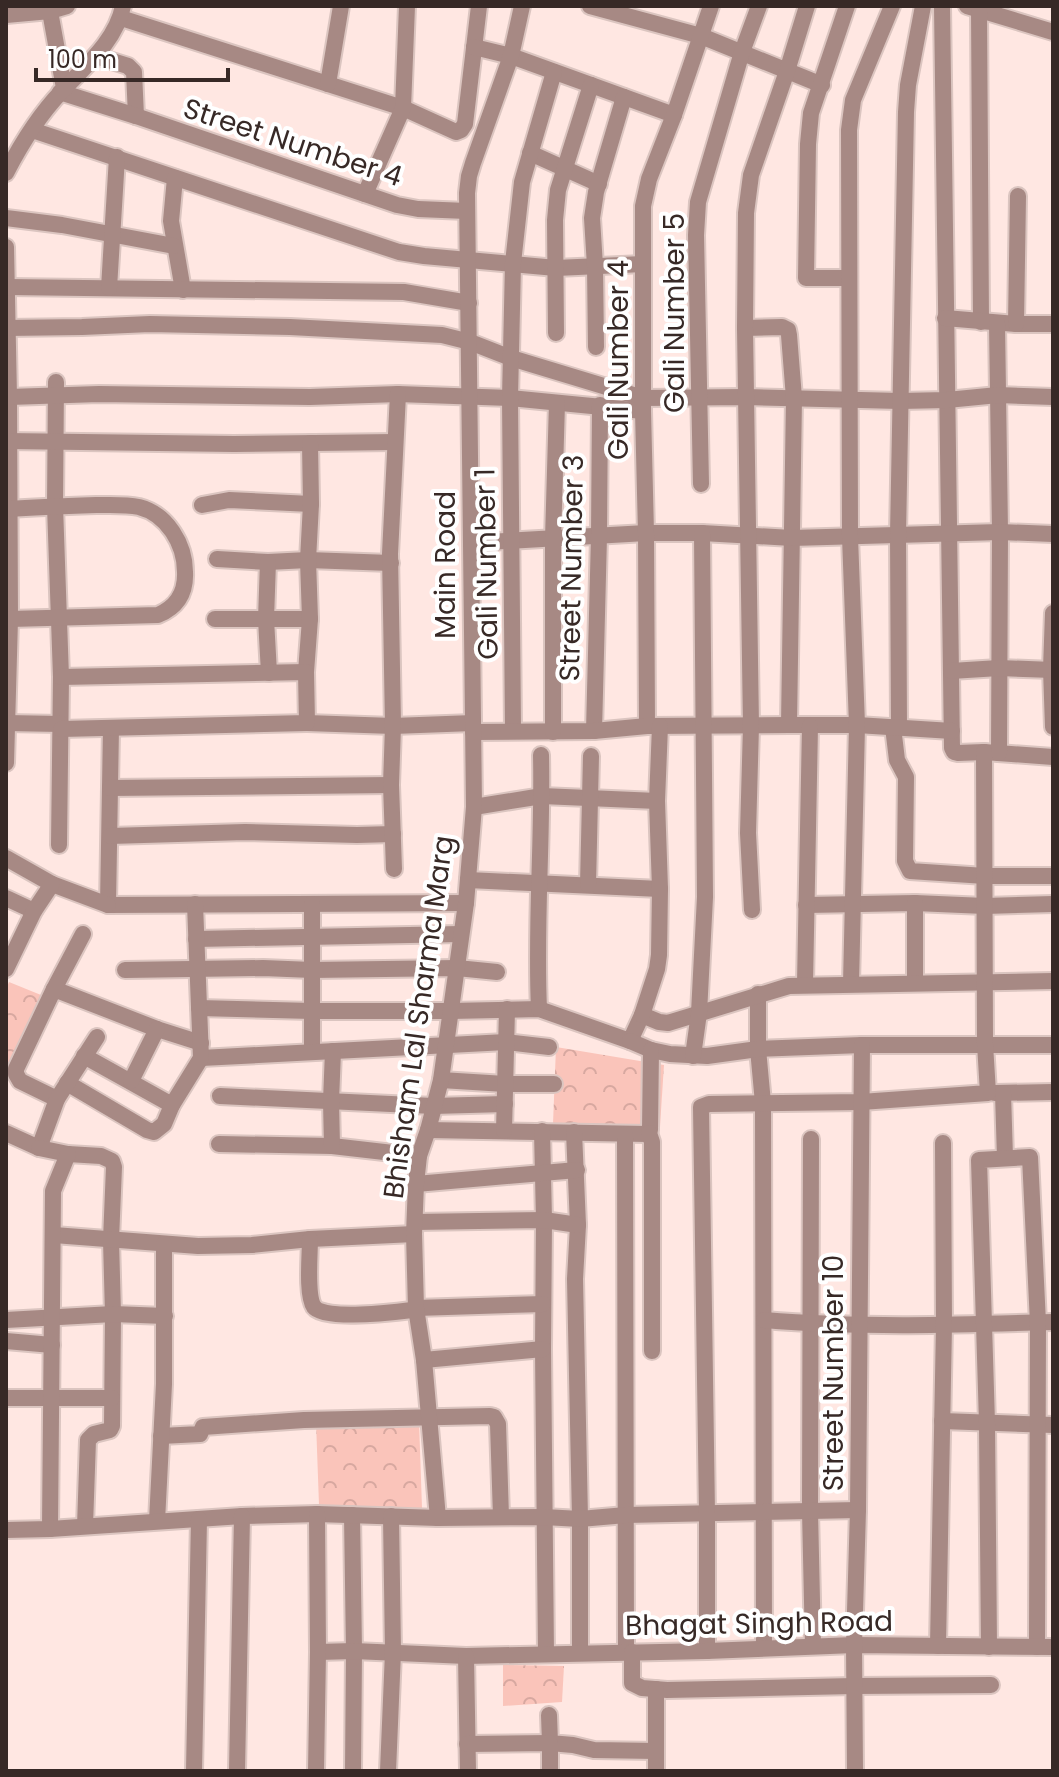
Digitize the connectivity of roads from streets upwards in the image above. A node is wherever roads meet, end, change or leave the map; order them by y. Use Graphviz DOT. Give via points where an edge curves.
graph roads {
  1 [pos="341,6"];
  2 [pos="407,6"];
  3 [pos="479,6"];
  4 [pos="522,6"];
  5 [pos="590,6"];
  6 [pos="711,6"];
  7 [pos="759,6"];
  8 [pos="807,6"];
  9 [pos="847,6"];
  10 [pos="892,6"];
  11 [pos="923,6"];
  12 [pos="942,6"];
  13 [pos="55,8"];
  14 [pos="973,8"];
  15 [pos="122,12"];
  16 [pos="6,15"];
  17 [pos="1053,32"];
  18 [pos="701,36"];
  19 [pos="474,47"];
  20 [pos="742,52"];
  21 [pos="96,56"];
  22 [pos="511,56"];
  23 [pos="787,71"];
  24 [pos="554,72"];
  25 [pos="328,84"];
  26 [pos="591,85"];
  27 [pos="822,85"];
  28 [pos="62,90"];
  29 [pos="624,97"];
  30 [pos="403,108"];
  31 [pos="674,115"];
  32 [pos="136,116"];
  33 [pos="32,130"];
  34 [pos="13,141"];
  35 [pos="530,153"];
  36 [pos="117,157"];
  37 [pos="564,168"];
  38 [pos="6,173"];
  39 [pos="175,178"];
  40 [pos="599,184"];
  41 [pos="365,194"];
  42 [pos="1018,196"];
  43 [pos="467,211"];
  44 [pos="6,218"];
  45 [pos="112,235"];
  46 [pos="174,246"];
  47 [pos="6,247"];
  48 [pos="6,256"];
  49 [pos="468,260"];
  50 [pos="513,263"];
  51 [pos="643,264"];
  52 [pos="595,266"];
  53 [pos="556,268"];
  54 [pos="849,278"];
  55 [pos="8,287"];
  56 [pos="109,288"];
  57 [pos="183,290"];
  58 [pos="469,303"];
  59 [pos="945,318"];
  60 [pos="989,322"];
  61 [pos="1016,324"];
  62 [pos="1053,324"];
  63 [pos="7,328"];
  64 [pos="745,328"];
  65 [pos="556,333"];
  66 [pos="470,342"];
  67 [pos="596,347"];
  68 [pos="511,358"];
  69 [pos="56,388"];
  70 [pos="398,394"];
  71 [pos="998,395"];
  72 [pos="9,397"];
  73 [pos="746,397"];
  74 [pos="1053,397"];
  75 [pos="470,398"];
  76 [pos="510,398"];
  77 [pos="701,398"];
  78 [pos="794,398"];
  79 [pos="849,400"];
  80 [pos="947,400"];
  81 [pos="900,401"];
  82 [pos="557,403"];
  83 [pos="643,404"];
  84 [pos="600,405"];
  85 [pos="8,441"];
  86 [pos="56,441"];
  87 [pos="395,442"];
  88 [pos="310,443"];
  89 [pos="701,484"];
  90 [pos="311,504"];
  91 [pos="202,505"];
  92 [pos="55,506"];
  93 [pos="9,509"];
  94 [pos="8,527"];
  95 [pos="1000,532"];
  96 [pos="646,533"];
  97 [pos="702,533"];
  98 [pos="949,533"];
  99 [pos="1053,534"];
  100 [pos="748,535"];
  101 [pos="898,535"];
  102 [pos="599,536"];
  103 [pos="850,537"];
  104 [pos="792,538"];
  105 [pos="553,539"];
  106 [pos="512,541"];
  107 [pos="471,543"];
  108 [pos="217,559"];
  109 [pos="308,560"];
  110 [pos="268,562"];
  111 [pos="391,563"];
  112 [pos="1053,613"];
  113 [pos="58,618"];
  114 [pos="10,619"];
  115 [pos="215,619"];
  116 [pos="266,619"];
  117 [pos="310,619"];
  118 [pos="999,668"];
  119 [pos="1052,670"];
  120 [pos="951,671"];
  121 [pos="306,672"];
  122 [pos="269,673"];
  123 [pos="61,677"];
  124 [pos="7,723"];
  125 [pos="307,723"];
  126 [pos="789,725"];
  127 [pos="857,725"];
  128 [pos="61,726"];
  129 [pos="393,726"];
  130 [pos="653,726"];
  131 [pos="703,726"];
  132 [pos="751,726"];
  133 [pos="810,726"];
  134 [pos="1053,727"];
  135 [pos="111,728"];
  136 [pos="473,728"];
  137 [pos="896,728"];
  138 [pos="513,730"];
  139 [pos="594,731"];
  140 [pos="952,731"];
  141 [pos="553,732"];
  142 [pos="991,752"];
  143 [pos="541,755"];
  144 [pos="591,756"];
  145 [pos="1053,757"];
  146 [pos="6,763"];
  147 [pos="391,785"];
  148 [pos="110,788"];
  149 [pos="542,796"];
  150 [pos="590,799"];
  151 [pos="657,801"];
  152 [pos="474,807"];
  153 [pos="393,834"];
  154 [pos="110,836"];
  155 [pos="59,845"];
  156 [pos="6,858"];
  157 [pos="394,869"];
  158 [pos="985,876"];
  159 [pos="1053,876"];
  160 [pos="468,880"];
  161 [pos="539,883"];
  162 [pos="52,884"];
  163 [pos="588,885"];
  164 [pos="660,889"];
  165 [pos="6,898"];
  166 [pos="466,903"];
  167 [pos="852,903"];
  168 [pos="915,903"];
  169 [pos="195,904"];
  170 [pos="312,904"];
  171 [pos="1053,904"];
  172 [pos="108,905"];
  173 [pos="806,905"];
  174 [pos="985,906"];
  175 [pos="752,910"];
  176 [pos="34,911"];
  177 [pos="83,934"];
  178 [pos="461,934"];
  179 [pos="13,936"];
  180 [pos="312,938"];
  181 [pos="196,939"];
  182 [pos="457,968"];
  183 [pos="6,969"];
  184 [pos="198,969"];
  185 [pos="125,970"];
  186 [pos="312,970"];
  187 [pos="497,972"];
  188 [pos="1053,981"];
  189 [pos="985,982"];
  190 [pos="915,983"];
  191 [pos="805,984"];
  192 [pos="851,984"];
  193 [pos="54,989"];
  194 [pos="758,994"];
  195 [pos="199,1008"];
  196 [pos="507,1009"];
  197 [pos="539,1009"];
  198 [pos="312,1011"];
  199 [pos="450,1011"];
  200 [pos="699,1013"];
  201 [pos="642,1015"];
  202 [pos="157,1029"];
  203 [pos="97,1037"];
  204 [pos="630,1041"];
  205 [pos="506,1042"];
  206 [pos="446,1044"];
  207 [pos="985,1044"];
  208 [pos="862,1045"];
  209 [pos="1053,1045"];
  210 [pos="549,1047"];
  211 [pos="758,1049"];
  212 [pos="201,1050"];
  213 [pos="651,1050"];
  214 [pos="333,1051"];
  215 [pos="312,1052"];
  216 [pos="84,1056"];
  217 [pos="693,1056"];
  218 [pos="441,1080"];
  219 [pos="131,1081"];
  220 [pos="67,1083"];
  221 [pos="505,1084"];
  222 [pos="554,1084"];
  223 [pos="1053,1092"];
  224 [pos="996,1093"];
  225 [pos="220,1096"];
  226 [pos="57,1099"];
  227 [pos="331,1101"];
  228 [pos="861,1102"];
  229 [pos="763,1103"];
  230 [pos="505,1104"];
  231 [pos="172,1105"];
  232 [pos="433,1106"];
  233 [pos="428,1130"];
  234 [pos="504,1131"];
  235 [pos="542,1131"];
  236 [pos="574,1132"];
  237 [pos="6,1133"];
  238 [pos="649,1133"];
  239 [pos="625,1134"];
  240 [pos="811,1139"];
  241 [pos="943,1143"];
  242 [pos="219,1144"];
  243 [pos="332,1146"];
  244 [pos="39,1148"];
  245 [pos="68,1154"];
  246 [pos="419,1156"];
  247 [pos="1005,1158"];
  248 [pos="577,1170"];
  249 [pos="542,1174"];
  250 [pos="416,1184"];
  251 [pos="544,1220"];
  252 [pos="578,1225"];
  253 [pos="414,1228"];
  254 [pos="54,1235"];
  255 [pos="310,1239"];
  256 [pos="111,1240"];
  257 [pos="164,1244"];
  258 [pos="543,1304"];
  259 [pos="416,1308"];
  260 [pos="113,1314"];
  261 [pos="53,1316"];
  262 [pos="165,1316"];
  263 [pos="6,1320"];
  264 [pos="764,1320"];
  265 [pos="1046,1322"];
  266 [pos="811,1324"];
  267 [pos="859,1324"];
  268 [pos="944,1325"];
  269 [pos="985,1325"];
  270 [pos="6,1341"];
  271 [pos="52,1345"];
  272 [pos="543,1349"];
  273 [pos="652,1351"];
  274 [pos="424,1360"];
  275 [pos="6,1398"];
  276 [pos="52,1398"];
  277 [pos="112,1398"];
  278 [pos="428,1417"];
  279 [pos="942,1421"];
  280 [pos="987,1423"];
  281 [pos="1045,1424"];
  282 [pos="161,1436"];
  283 [pos="858,1510"];
  284 [pos="810,1511"];
  285 [pos="764,1512"];
  286 [pos="317,1514"];
  287 [pos="707,1514"];
  288 [pos="352,1515"];
  289 [pos="626,1515"];
  290 [pos="242,1516"];
  291 [pos="391,1516"];
  292 [pos="501,1517"];
  293 [pos="544,1517"];
  294 [pos="438,1518"];
  295 [pos="199,1519"];
  296 [pos="580,1519"];
  297 [pos="157,1521"];
  298 [pos="85,1526"];
  299 [pos="50,1529"];
  300 [pos="6,1530"];
  301 [pos="854,1645"];
  302 [pos="813,1646"];
  303 [pos="938,1646"];
  304 [pos="989,1647"];
  305 [pos="1045,1647"];
  306 [pos="764,1648"];
  307 [pos="354,1651"];
  308 [pos="707,1651"];
  309 [pos="318,1652"];
  310 [pos="393,1652"];
  311 [pos="629,1652"];
  312 [pos="580,1653"];
  313 [pos="546,1654"];
  314 [pos="466,1656"];
  315 [pos="991,1685"];
  316 [pos="854,1686"];
  317 [pos="656,1689"];
  318 [pos="549,1715"];
  319 [pos="550,1743"];
  320 [pos="467,1744"];
  321 [pos="656,1751"];
  322 [pos="194,1771"];
  323 [pos="237,1771"];
  324 [pos="316,1771"];
  325 [pos="353,1771"];
  326 [pos="388,1771"];
  327 [pos="396,1771"];
  328 [pos="468,1771"];
  329 [pos="550,1771"];
  330 [pos="656,1771"];
  331 [pos="855,1771"];
  1 -- 25 [label="street"];
  2 -- 30 [label="street"];
  3 -- 19 [label="street"];
  4 -- 22 [label="street, Main Road"];
  5 -- 18 [label="street"];
  6 -- 18 [label="street, Gali Number 4"];
  7 -- 20 [label="street, Gali Number 5"];
  8 -- 23 [label="street"];
  9 -- 27 [label="street"];
  10 -- 54 [label="street" via="853,100"];
  11 -- 81 [label="street" via="906,112"];
  12 -- 59 [label="street"];
  13 -- 16 [label="street"];
  13 -- 28 [label="street"];
  14 -- 17 [label="street"];
  14 -- 60 [label="street"];
  15 -- 21 [label="street"];
  15 -- 25 [label="street"];
  18 -- 20 [label="street"];
  18 -- 31 [label="street, Gali Number 4"];
  19 -- 22 [label="street"];
  19 -- 30 [label="street" via="461,130 453,132"];
  20 -- 23 [label="street"];
  20 -- 77 [label="street, Gali Number 5" via="698,202"];
  21 -- 28 [label="street"];
  21 -- 32 [label="street" via="134,72"];
  22 -- 24 [label="street"];
  22 -- 43 [label="street, Main Road" via="469,176"];
  23 -- 27 [label="street"];
  23 -- 64 [label="street" via="748,193"];
  24 -- 26 [label="street"];
  24 -- 35 [label="street, Gali Number 1"];
  25 -- 30 [label="street"];
  26 -- 29 [label="street"];
  26 -- 37 [label="street"];
  27 -- 54 [label="street" via="809,126 806,278"];
  28 -- 32 [label="street, Street Number 4"];
  28 -- 33 [label="street"];
  29 -- 31 [label="street"];
  29 -- 40 [label="street"];
  30 -- 41 [label="street"];
  31 -- 51 [label="street, Gali Number 4" via="643,206"];
  32 -- 41 [label="street, Street Number 4"];
  33 -- 34 [label="street"];
  33 -- 36 [label="street"];
  34 -- 38 [label="street"];
  35 -- 37 [label="street"];
  35 -- 50 [label="street, Gali Number 1"];
  36 -- 39 [label="street"];
  36 -- 45 [label="street"];
  37 -- 40 [label="street"];
  37 -- 53 [label="street" via="556,204"];
  39 -- 46 [label="street"];
  39 -- 49 [label="street" via="388,249"];
  40 -- 52 [label="street" via="592,218"];
  41 -- 43 [label="street, Street Number 4" via="418,209"];
  42 -- 61 [label="street"];
  43 -- 49 [label="street, Main Road"];
  44 -- 45 [label="street"];
  45 -- 46 [label="street"];
  45 -- 56 [label="street"];
  46 -- 57 [label="street"];
  47 -- 48 [label="street"];
  48 -- 55 [label="street"];
  49 -- 50 [label="street"];
  49 -- 58 [label="street, Main Road"];
  50 -- 53 [label="street"];
  50 -- 68 [label="street, Gali Number 1"];
  51 -- 52 [label="street"];
  51 -- 83 [label="street, Gali Number 4"];
  52 -- 53 [label="street"];
  52 -- 67 [label="street"];
  53 -- 65 [label="street"];
  54 -- 79 [label="street"];
  55 -- 56 [label="street"];
  55 -- 63 [label="street"];
  56 -- 57 [label="street"];
  57 -- 58 [label="street" via="404,292"];
  58 -- 66 [label="street, Main Road"];
  59 -- 60 [label="street"];
  59 -- 80 [label="street"];
  60 -- 61 [label="street"];
  60 -- 71 [label="street"];
  61 -- 62 [label="street"];
  63 -- 66 [label="street" via="290,327 442,335"];
  63 -- 72 [label="street"];
  64 -- 73 [label="street"];
  64 -- 78 [label="street" via="788,330"];
  66 -- 68 [label="street"];
  66 -- 75 [label="street, Main Road"];
  68 -- 76 [label="street, Gali Number 1"];
  68 -- 83 [label="street"];
  69 -- 70 [label="street" via="310,397"];
  69 -- 72 [label="street"];
  69 -- 86 [label="street"];
  70 -- 75 [label="street"];
  70 -- 87 [label="street"];
  71 -- 74 [label="street"];
  71 -- 80 [label="street"];
  71 -- 95 [label="street"];
  72 -- 85 [label="street"];
  73 -- 77 [label="street"];
  73 -- 78 [label="street"];
  73 -- 100 [label="street"];
  75 -- 76 [label="street"];
  75 -- 107 [label="street, Main Road"];
  76 -- 82 [label="street"];
  76 -- 106 [label="street, Gali Number 1"];
  77 -- 83 [label="street"];
  77 -- 89 [label="street, Gali Number 5"];
  78 -- 79 [label="street"];
  78 -- 104 [label="street"];
  79 -- 81 [label="street"];
  79 -- 103 [label="street"];
  80 -- 81 [label="street"];
  80 -- 98 [label="street"];
  81 -- 101 [label="street"];
  82 -- 84 [label="street"];
  82 -- 105 [label="street"];
  83 -- 84 [label="street"];
  83 -- 96 [label="street, Gali Number 4"];
  84 -- 102 [label="street, Street Number 3"];
  85 -- 86 [label="street"];
  85 -- 93 [label="street"];
  86 -- 88 [label="street"];
  86 -- 92 [label="street"];
  87 -- 88 [label="street"];
  87 -- 111 [label="street"];
  88 -- 90 [label="street"];
  90 -- 91 [label="street" via="229,500"];
  90 -- 109 [label="street"];
  92 -- 93 [label="street"];
  92 -- 113 [label="street"];
  92 -- 113 [label="street" via="139,507 166,524 185,559 185,583 179,601 168,611"];
  93 -- 94 [label="street"];
  94 -- 114 [label="street"];
  95 -- 98 [label="street"];
  95 -- 99 [label="street"];
  95 -- 118 [label="street"];
  96 -- 97 [label="street"];
  96 -- 102 [label="street"];
  96 -- 130 [label="street, Gali Number 4"];
  97 -- 100 [label="street"];
  97 -- 131 [label="street"];
  98 -- 101 [label="street"];
  98 -- 120 [label="street"];
  100 -- 104 [label="street"];
  100 -- 132 [label="street"];
  101 -- 103 [label="street"];
  101 -- 137 [label="street"];
  102 -- 105 [label="street"];
  102 -- 139 [label="street, Street Number 3"];
  103 -- 104 [label="street"];
  103 -- 127 [label="street"];
  104 -- 126 [label="street"];
  105 -- 106 [label="street"];
  105 -- 141 [label="street"];
  106 -- 107 [label="street"];
  106 -- 138 [label="street, Gali Number 1"];
  107 -- 136 [label="street, Main Road"];
  108 -- 110 [label="street"];
  109 -- 110 [label="street"];
  109 -- 111 [label="street"];
  109 -- 117 [label="street"];
  110 -- 116 [label="street"];
  111 -- 129 [label="street"];
  112 -- 119 [label="street"];
  113 -- 114 [label="street"];
  113 -- 123 [label="street"];
  114 -- 124 [label="street"];
  115 -- 116 [label="street"];
  116 -- 117 [label="street"];
  116 -- 122 [label="street"];
  117 -- 121 [label="street"];
  118 -- 119 [label="street"];
  118 -- 120 [label="street"];
  118 -- 142 [label="street"];
  119 -- 134 [label="street"];
  120 -- 140 [label="street"];
  121 -- 122 [label="street"];
  121 -- 125 [label="street"];
  122 -- 123 [label="street"];
  123 -- 128 [label="street"];
  124 -- 128 [label="street"];
  124 -- 146 [label="street"];
  125 -- 129 [label="street"];
  125 -- 135 [label="street"];
  126 -- 132 [label="street"];
  126 -- 133 [label="street"];
  127 -- 133 [label="street"];
  127 -- 137 [label="street"];
  127 -- 167 [label="street"];
  128 -- 135 [label="street"];
  128 -- 155 [label="street"];
  129 -- 136 [label="street"];
  129 -- 147 [label="street"];
  130 -- 131 [label="street"];
  130 -- 139 [label="street"];
  130 -- 151 [label="street, Gali Number 4"];
  131 -- 132 [label="street"];
  131 -- 200 [label="street" via="705,897"];
  132 -- 175 [label="street"];
  133 -- 173 [label="street"];
  135 -- 148 [label="street"];
  136 -- 138 [label="street"];
  136 -- 152 [label="street, Bhisham Lal Sharma Marg"];
  137 -- 140 [label="street"];
  137 -- 158 [label="street" via="897,760 906,777 905,861 910,871"];
  138 -- 141 [label="street"];
  139 -- 141 [label="street"];
  140 -- 142 [label="street" via="954,752"];
  142 -- 145 [label="street"];
  142 -- 158 [label="street"];
  143 -- 149 [label="street"];
  144 -- 150 [label="street"];
  147 -- 148 [label="street"];
  147 -- 153 [label="street"];
  148 -- 154 [label="street"];
  149 -- 150 [label="street"];
  149 -- 152 [label="street"];
  149 -- 161 [label="street"];
  150 -- 151 [label="street"];
  150 -- 163 [label="street"];
  151 -- 164 [label="street, Gali Number 4"];
  152 -- 160 [label="street, Bhisham Lal Sharma Marg"];
  153 -- 154 [label="street"];
  153 -- 157 [label="street"];
  154 -- 172 [label="street"];
  156 -- 162 [label="street"];
  158 -- 159 [label="street"];
  158 -- 174 [label="street"];
  160 -- 161 [label="street"];
  160 -- 166 [label="street, Bhisham Lal Sharma Marg"];
  161 -- 163 [label="street"];
  161 -- 197 [label="street"];
  162 -- 172 [label="street"];
  162 -- 176 [label="street"];
  163 -- 164 [label="street"];
  164 -- 201 [label="street, Gali Number 4" via="657,969"];
  165 -- 176 [label="street"];
  166 -- 170 [label="street"];
  166 -- 178 [label="street, Bhisham Lal Sharma Marg"];
  167 -- 168 [label="street"];
  167 -- 173 [label="street"];
  167 -- 192 [label="street"];
  168 -- 174 [label="street"];
  168 -- 190 [label="street"];
  169 -- 170 [label="street"];
  169 -- 172 [label="street"];
  169 -- 181 [label="street"];
  170 -- 180 [label="street"];
  171 -- 174 [label="street"];
  173 -- 191 [label="street"];
  174 -- 189 [label="street"];
  176 -- 179 [label="street"];
  177 -- 193 [label="street"];
  178 -- 180 [label="street"];
  178 -- 182 [label="street, Bhisham Lal Sharma Marg"];
  179 -- 183 [label="street"];
  180 -- 181 [label="street"];
  180 -- 186 [label="street"];
  181 -- 184 [label="street"];
  182 -- 186 [label="street"];
  182 -- 187 [label="street"];
  182 -- 199 [label="street, Bhisham Lal Sharma Marg"];
  184 -- 185 [label="street"];
  184 -- 186 [label="street"];
  184 -- 195 [label="street"];
  186 -- 198 [label="street"];
  188 -- 189 [label="street"];
  189 -- 190 [label="street"];
  189 -- 207 [label="street"];
  190 -- 192 [label="street"];
  191 -- 192 [label="street"];
  191 -- 194 [label="street"];
  193 -- 202 [label="street"];
  193 -- 226 [label="street" via="16,1074"];
  194 -- 200 [label="street"];
  194 -- 211 [label="street"];
  195 -- 198 [label="street"];
  195 -- 212 [label="street"];
  196 -- 197 [label="street"];
  196 -- 199 [label="street"];
  196 -- 205 [label="street"];
  197 -- 204 [label="street"];
  198 -- 199 [label="street"];
  198 -- 215 [label="street"];
  199 -- 206 [label="street, Bhisham Lal Sharma Marg"];
  200 -- 201 [label="street" via="664,1023"];
  200 -- 217 [label="street"];
  201 -- 204 [label="street, Gali Number 4"];
  202 -- 212 [label="street"];
  202 -- 219 [label="street"];
  203 -- 216 [label="street"];
  204 -- 213 [label="street"];
  205 -- 206 [label="street"];
  205 -- 210 [label="street"];
  205 -- 221 [label="street"];
  206 -- 214 [label="street"];
  206 -- 218 [label="street, Bhisham Lal Sharma Marg"];
  207 -- 208 [label="street"];
  207 -- 209 [label="street"];
  207 -- 224 [label="street"];
  208 -- 211 [label="street"];
  208 -- 228 [label="street, Street Number 10"];
  211 -- 217 [label="street"];
  211 -- 229 [label="street"];
  212 -- 215 [label="street"];
  212 -- 231 [label="street"];
  213 -- 217 [label="street"];
  213 -- 238 [label="street"];
  214 -- 215 [label="street"];
  214 -- 227 [label="street"];
  216 -- 219 [label="street"];
  216 -- 220 [label="street"];
  218 -- 221 [label="street"];
  218 -- 232 [label="street, Bhisham Lal Sharma Marg"];
  219 -- 231 [label="street"];
  220 -- 226 [label="street"];
  220 -- 231 [label="street" via="154,1132"];
  221 -- 222 [label="street"];
  221 -- 230 [label="street"];
  223 -- 224 [label="street"];
  224 -- 228 [label="street"];
  224 -- 247 [label="street"];
  225 -- 227 [label="street"];
  226 -- 244 [label="street"];
  227 -- 232 [label="street"];
  227 -- 243 [label="street"];
  228 -- 229 [label="street"];
  228 -- 267 [label="street, Street Number 10"];
  229 -- 264 [label="street"];
  229 -- 287 [label="street" via="709,1104 700,1111"];
  230 -- 232 [label="street"];
  230 -- 234 [label="street"];
  232 -- 233 [label="street, Bhisham Lal Sharma Marg"];
  233 -- 234 [label="street"];
  233 -- 246 [label="street, Bhisham Lal Sharma Marg"];
  234 -- 235 [label="street"];
  235 -- 236 [label="street"];
  235 -- 249 [label="street"];
  236 -- 239 [label="street"];
  236 -- 248 [label="street"];
  237 -- 244 [label="street"];
  238 -- 239 [label="street"];
  238 -- 273 [label="street"];
  239 -- 289 [label="street"];
  240 -- 266 [label="street"];
  241 -- 268 [label="street"];
  242 -- 243 [label="street"];
  243 -- 246 [label="street"];
  244 -- 245 [label="street"];
  245 -- 254 [label="street" via="53,1191"];
  245 -- 256 [label="street" via="112,1161"];
  246 -- 250 [label="street, Bhisham Lal Sharma Marg"];
  247 -- 265 [label="street" via="1030,1157"];
  247 -- 269 [label="street" via="979,1160"];
  248 -- 249 [label="street"];
  248 -- 252 [label="street"];
  249 -- 250 [label="street"];
  249 -- 251 [label="street"];
  250 -- 253 [label="street, Bhisham Lal Sharma Marg"];
  251 -- 252 [label="street"];
  251 -- 253 [label="street"];
  251 -- 258 [label="street"];
  252 -- 296 [label="street"];
  253 -- 255 [label="street"];
  253 -- 259 [label="street, Bhisham Lal Sharma Marg"];
  254 -- 256 [label="street"];
  254 -- 261 [label="street"];
  255 -- 257 [label="street" via="252,1245"];
  255 -- 259 [label="street" via="311,1294 320,1312 375,1314"];
  256 -- 257 [label="street"];
  256 -- 260 [label="street"];
  257 -- 262 [label="street"];
  258 -- 259 [label="street"];
  258 -- 272 [label="street"];
  259 -- 274 [label="street, Bhisham Lal Sharma Marg"];
  260 -- 261 [label="street"];
  260 -- 262 [label="street"];
  260 -- 277 [label="street"];
  261 -- 263 [label="street"];
  261 -- 271 [label="street"];
  262 -- 282 [label="street"];
  264 -- 266 [label="street"];
  264 -- 285 [label="street"];
  265 -- 269 [label="street"];
  265 -- 281 [label="street"];
  266 -- 267 [label="street"];
  266 -- 284 [label="street"];
  267 -- 268 [label="street"];
  267 -- 283 [label="street, Street Number 10"];
  268 -- 269 [label="street"];
  268 -- 279 [label="street"];
  269 -- 280 [label="street"];
  270 -- 271 [label="street"];
  271 -- 276 [label="street"];
  272 -- 274 [label="street"];
  272 -- 293 [label="street"];
  274 -- 278 [label="street, Bhisham Lal Sharma Marg"];
  275 -- 276 [label="street"];
  276 -- 277 [label="street"];
  276 -- 299 [label="street"];
  277 -- 298 [label="street" via="110,1430 88,1440"];
  278 -- 282 [label="street" via="203,1427 200,1434"];
  278 -- 292 [label="street" via="496,1420"];
  278 -- 294 [label="street, Bhisham Lal Sharma Marg"];
  279 -- 280 [label="street"];
  279 -- 303 [label="street"];
  280 -- 281 [label="street"];
  280 -- 304 [label="street"];
  281 -- 305 [label="street"];
  282 -- 297 [label="street"];
  283 -- 284 [label="street"];
  283 -- 301 [label="street, Street Number 10"];
  284 -- 285 [label="street"];
  284 -- 302 [label="street"];
  285 -- 287 [label="street"];
  285 -- 306 [label="street"];
  286 -- 288 [label="street"];
  286 -- 290 [label="street"];
  286 -- 309 [label="street"];
  287 -- 289 [label="street"];
  287 -- 308 [label="street"];
  288 -- 291 [label="street"];
  288 -- 307 [label="street"];
  289 -- 296 [label="street"];
  289 -- 311 [label="street"];
  290 -- 295 [label="street"];
  290 -- 323 [label="street"];
  291 -- 294 [label="street"];
  291 -- 310 [label="street"];
  292 -- 293 [label="street"];
  292 -- 294 [label="street"];
  293 -- 296 [label="street"];
  293 -- 313 [label="street"];
  295 -- 297 [label="street"];
  295 -- 322 [label="street"];
  296 -- 312 [label="street"];
  297 -- 298 [label="street"];
  298 -- 299 [label="street"];
  299 -- 300 [label="street"];
  301 -- 302 [label="street, Bhagat Singh Road"];
  301 -- 303 [label="street, Bhagat Singh Road"];
  301 -- 316 [label="street, Street Number 10"];
  302 -- 306 [label="street, Bhagat Singh Road"];
  303 -- 304 [label="street, Bhagat Singh Road"];
  304 -- 305 [label="street, Bhagat Singh Road"];
  306 -- 308 [label="street, Bhagat Singh Road"];
  307 -- 309 [label="street, Bhagat Singh Road"];
  307 -- 310 [label="street, Bhagat Singh Road"];
  307 -- 325 [label="street"];
  308 -- 311 [label="street, Bhagat Singh Road"];
  309 -- 324 [label="street"];
  310 -- 314 [label="street, Bhagat Singh Road"];
  310 -- 326 [label="street"];
  311 -- 312 [label="street, Bhagat Singh Road"];
  311 -- 317 [label="street" via="632,1683"];
  312 -- 313 [label="street, Bhagat Singh Road"];
  313 -- 314 [label="street, Bhagat Singh Road"];
  314 -- 320 [label="street"];
  315 -- 316 [label="street"];
  316 -- 317 [label="street"];
  316 -- 331 [label="street, Street Number 10"];
  317 -- 321 [label="street"];
  318 -- 319 [label="street"];
  319 -- 320 [label="street"];
  319 -- 321 [label="street"];
  319 -- 329 [label="street"];
  320 -- 328 [label="street"];
  321 -- 330 [label="street"];
  326 -- 327 [label="street"];
}
